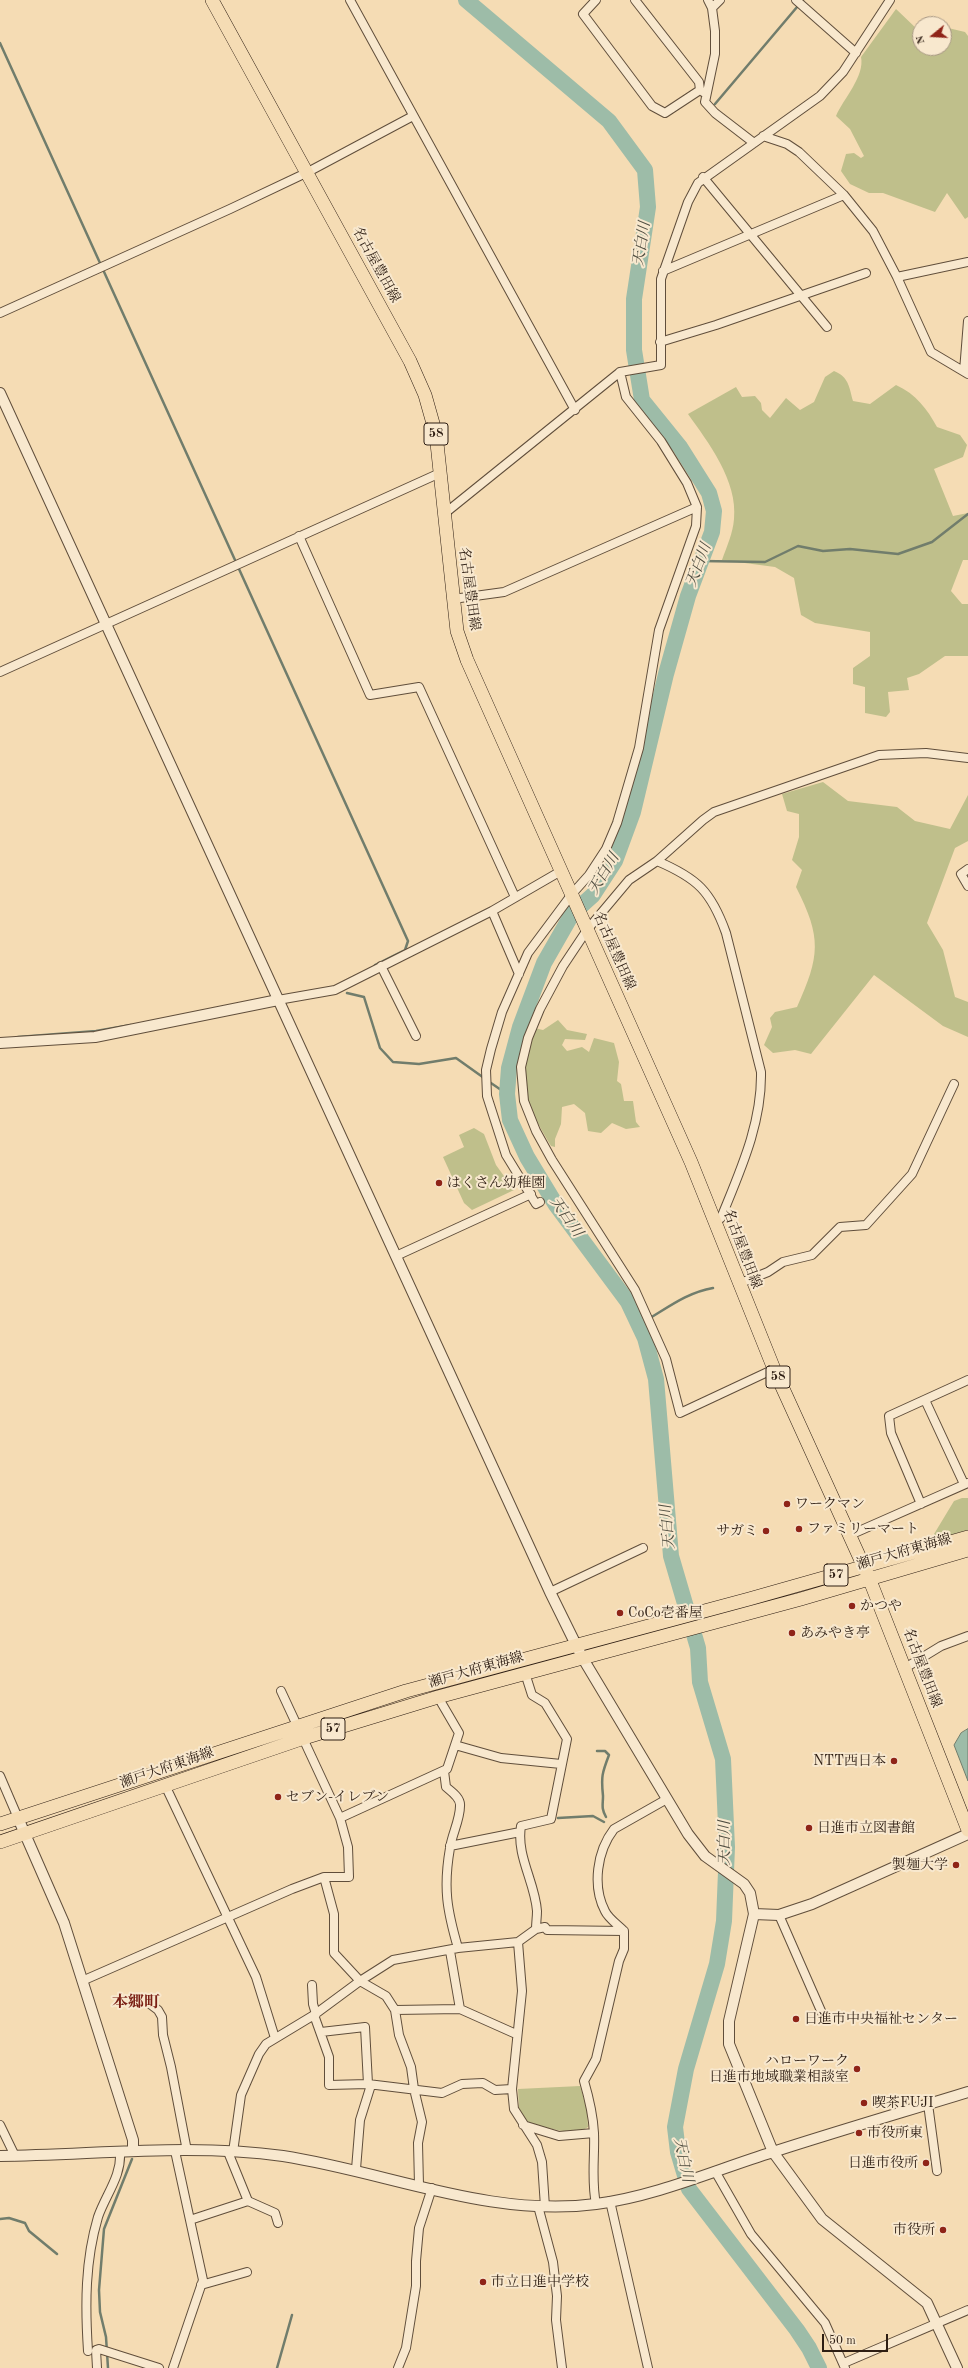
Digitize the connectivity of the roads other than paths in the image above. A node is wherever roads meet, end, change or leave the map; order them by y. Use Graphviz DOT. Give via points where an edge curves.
graph roads {
  1 [pos="212,0"];
  2 [pos="350,0"];
  3 [pos="596,0"];
  4 [pos="635,0"];
  5 [pos="720,0"];
  6 [pos="796,0"];
  7 [pos="890,0"];
  8 [pos="708,3"];
  9 [pos="856,53"];
  10 [pos="703,92"];
  11 [pos="413,116"];
  12 [pos="763,136"];
  13 [pos="754,143"];
  14 [pos="306,173"];
  15 [pos="703,177"];
  16 [pos="844,195"];
  17 [pos="751,235"];
  18 [pos="968,262"];
  19 [pos="663,271"];
  20 [pos="866,273"];
  21 [pos="897,277"];
  22 [pos="802,296"];
  23 [pos="0,313"];
  24 [pos="968,321"];
  25 [pos="827,327"];
  26 [pos="660,342"];
  27 [pos="620,372"];
  28 [pos="966,372"];
  29 [pos="0,393"];
  30 [pos="575,410"];
  31 [pos="440,473"];
  32 [pos="697,507"];
  33 [pos="444,514"];
  34 [pos="299,536"];
  35 [pos="453,599"];
  36 [pos="106,623"];
  37 [pos="0,672"];
  38 [pos="968,758"];
  39 [pos="657,861"];
  40 [pos="968,869"];
  41 [pos="561,871"];
  42 [pos="968,886"];
  43 [pos="573,896"];
  44 [pos="515,897"];
  45 [pos="492,911"];
  46 [pos="586,928"];
  47 [pos="381,966"];
  48 [pos="519,974"];
  49 [pos="278,1000"];
  50 [pos="416,1036"];
  51 [pos="0,1043"];
  52 [pos="954,1084"];
  53 [pos="531,1194"];
  54 [pos="540,1202"];
  55 [pos="715,1222"];
  56 [pos="396,1256"];
  57 [pos="738,1284"];
  58 [pos="774,1369"];
  59 [pos="968,1380"];
  60 [pos="925,1400"];
  61 [pos="966,1484"];
  62 [pos="921,1504"];
  63 [pos="850,1535"];
  64 [pos="968,1537"];
  65 [pos="643,1548"];
  66 [pos="968,1550"];
  67 [pos="867,1573"];
  68 [pos="550,1592"];
  69 [pos="968,1636"];
  70 [pos="576,1644"];
  71 [pos="582,1657"];
  72 [pos="905,1668"];
  73 [pos="525,1673"];
  74 [pos="282,1691"];
  75 [pos="438,1697"];
  76 [pos="298,1726"];
  77 [pos="304,1738"];
  78 [pos="455,1746"];
  79 [pos="561,1764"];
  80 [pos="444,1771"];
  81 [pos="0,1776"];
  82 [pos="166,1785"];
  83 [pos="667,1799"];
  84 [pos="18,1818"];
  85 [pos="340,1818"];
  86 [pos="0,1824"];
  87 [pos="968,1830"];
  88 [pos="24,1832"];
  89 [pos="520,1832"];
  90 [pos="968,1834"];
  91 [pos="0,1842"];
  92 [pos="450,1846"];
  93 [pos="324,1877"];
  94 [pos="754,1914"];
  95 [pos="779,1915"];
  96 [pos="227,1918"];
  97 [pos="536,1929"];
  98 [pos="624,1931"];
  99 [pos="518,1942"];
  100 [pos="458,1948"];
  101 [pos="450,1951"];
  102 [pos="82,1981"];
  103 [pos="360,1981"];
  104 [pos="312,1985"];
  105 [pos="150,2004"];
  106 [pos="460,2009"];
  107 [pos="395,2010"];
  108 [pos="315,2015"];
  109 [pos="825,2020"];
  110 [pos="321,2032"];
  111 [pos="516,2034"];
  112 [pos="275,2038"];
  113 [pos="369,2085"];
  114 [pos="414,2089"];
  115 [pos="512,2089"];
  116 [pos="968,2092"];
  117 [pos="928,2104"];
  118 [pos="0,2124"];
  119 [pos="522,2124"];
  120 [pos="594,2134"];
  121 [pos="120,2151"];
  122 [pos="133,2151"];
  123 [pos="175,2151"];
  124 [pos="187,2151"];
  125 [pos="231,2152"];
  126 [pos="773,2152"];
  127 [pos="0,2156"];
  128 [pos="15,2156"];
  129 [pos="356,2169"];
  130 [pos="715,2171"];
  131 [pos="937,2171"];
  132 [pos="419,2185"];
  133 [pos="432,2188"];
  134 [pos="248,2200"];
  135 [pos="610,2201"];
  136 [pos="596,2204"];
  137 [pos="542,2206"];
  138 [pos="190,2220"];
  139 [pos="278,2223"];
  140 [pos="247,2272"];
  141 [pos="201,2285"];
  142 [pos="968,2310"];
  143 [pos="938,2323"];
  144 [pos="88,2351"];
  145 [pos="845,2366"];
  146 [pos="97,2368"];
  147 [pos="159,2368"];
  148 [pos="173,2368"];
  149 [pos="398,2368"];
  150 [pos="562,2368"];
  151 [pos="648,2368"];
  152 [pos="957,2368"];
  1 -- 14 [label="main road, 名古屋豊田線 / 58"];
  2 -- 11 [label="street"];
  3 -- 10 [label="street" via="583,14 652,106 666,113"];
  4 -- 10 [label="street" via="699,82"];
  5 -- 8 [label="street"];
  6 -- 9 [label="street"];
  7 -- 9 [label="street"];
  8 -- 10 [label="street" via="715,31 715,54"];
  9 -- 12 [label="street" via="820,96"];
  10 -- 13 [label="street" via="705,102 712,110"];
  11 -- 14 [label="street"];
  11 -- 30 [label="street"];
  12 -- 13 [label="street"];
  12 -- 16 [label="street" via="787,144 799,152"];
  13 -- 15 [label="street"];
  14 -- 23 [label="street"];
  14 -- 31 [label="main road, 名古屋豊田線 / 58" via="410,360 425,395 436,434"];
  15 -- 17 [label="street"];
  15 -- 19 [label="street" via="688,202"];
  16 -- 17 [label="street"];
  16 -- 21 [label="street" via="873,231"];
  17 -- 19 [label="street"];
  17 -- 22 [label="street"];
  18 -- 21 [label="street"];
  19 -- 26 [label="street" via="659,289"];
  20 -- 22 [label="street"];
  21 -- 28 [label="street" via="931,352"];
  22 -- 25 [label="street"];
  22 -- 26 [label="street"];
  24 -- 28 [label="street"];
  26 -- 27 [label="street" via="661,365"];
  27 -- 30 [label="street"];
  27 -- 32 [label="street" via="626,397 673,459"];
  29 -- 36 [label="street"];
  30 -- 33 [label="street"];
  31 -- 33 [label="main road, 名古屋豊田線 / 58"];
  31 -- 34 [label="street"];
  32 -- 35 [label="street" via="504,592"];
  32 -- 43 [label="street" via="692,539 659,630 639,748 616,823 600,858"];
  33 -- 35 [label="main road, 名古屋豊田線 / 58"];
  34 -- 36 [label="street"];
  34 -- 44 [label="street" via="370,695 419,687"];
  35 -- 41 [label="main road, 名古屋豊田線 / 58" via="457,631 467,660"];
  36 -- 37 [label="street"];
  36 -- 49 [label="street"];
  38 -- 39 [label="street" via="926,753 879,755 714,812"];
  39 -- 46 [label="street" via="618,890"];
  39 -- 55 [label="street" via="683,872 696,882 718,911 726,933 761,1072 761,1092 750,1144 721,1218"];
  40 -- 42 [label="street" via="961,874"];
  41 -- 43 [label="main road, 名古屋豊田線 / 58"];
  41 -- 44 [label="street"];
  43 -- 46 [label="main road, 名古屋豊田線 / 58"];
  43 -- 48 [label="street" via="536,940"];
  44 -- 45 [label="street"];
  45 -- 47 [label="street"];
  45 -- 48 [label="street"];
  46 -- 55 [label="main road, 名古屋豊田線 / 58"];
  46 -- 58 [label="street" via="540,1009 528,1038 521,1077 529,1115 552,1160 635,1290 666,1359 680,1413"];
  47 -- 49 [label="street" via="335,990"];
  47 -- 50 [label="street"];
  48 -- 53 [label="street" via="496,1030 486,1070 487,1096 506,1155"];
  49 -- 51 [label="street" via="95,1037"];
  49 -- 56 [label="street"];
  52 -- 57 [label="street" via="912,1174 874,1218 862,1226 840,1227 812,1255 783,1262"];
  53 -- 54 [label="street" via="536,1204"];
  53 -- 56 [label="street"];
  55 -- 57 [label="main road, 名古屋豊田線 / 58"];
  56 -- 68 [label="street"];
  57 -- 58 [label="main road, 名古屋豊田線 / 58"];
  58 -- 63 [label="main road, 名古屋豊田線 / 58"];
  59 -- 60 [label="street"];
  60 -- 61 [label="street"];
  60 -- 62 [label="street" via="889,1416 891,1433"];
  61 -- 62 [label="street"];
  62 -- 63 [label="street"];
  63 -- 67 [label="main road, 名古屋豊田線 / 58"];
  64 -- 67 [label="main road, 瀬戸大府東海線 / 57"];
  65 -- 68 [label="street"];
  66 -- 67 [label="main road, 瀬戸大府東海線 / 57"];
  67 -- 70 [label="main road, 瀬戸大府東海線 / 57"];
  67 -- 71 [label="main road, 瀬戸大府東海線 / 57" via="707,1624"];
  67 -- 72 [label="main road, 名古屋豊田線 / 58"];
  68 -- 70 [label="street"];
  69 -- 72 [label="street" via="941,1646"];
  70 -- 71 [label="street"];
  70 -- 76 [label="main road, 瀬戸大府東海線 / 57" via="406,1691"];
  71 -- 73 [label="main road, 瀬戸大府東海線 / 57"];
  71 -- 83 [label="street"];
  72 -- 87 [label="main road, 名古屋豊田線 / 58"];
  73 -- 75 [label="main road, 瀬戸大府東海線 / 57"];
  73 -- 79 [label="street" via="532,1695 545,1703 567,1739"];
  74 -- 76 [label="street"];
  75 -- 77 [label="main road, 瀬戸大府東海線 / 57"];
  75 -- 78 [label="street" via="459,1733"];
  76 -- 77 [label="street"];
  76 -- 84 [label="main road, 瀬戸大府東海線 / 57"];
  77 -- 82 [label="main road, 瀬戸大府東海線 / 57"];
  77 -- 85 [label="street"];
  78 -- 79 [label="street" via="501,1758"];
  78 -- 80 [label="street"];
  79 -- 89 [label="street" via="551,1819 521,1826"];
  80 -- 85 [label="street"];
  80 -- 92 [label="street" via="446,1787 461,1805"];
  81 -- 84 [label="street"];
  82 -- 88 [label="main road, 瀬戸大府東海線 / 57"];
  82 -- 96 [label="street"];
  83 -- 94 [label="street" via="705,1856 744,1884 750,1893"];
  83 -- 98 [label="street" via="614,1829 608,1836 600,1860 596,1888 605,1912"];
  84 -- 86 [label="main road, 瀬戸大府東海線 / 57"];
  84 -- 88 [label="street"];
  85 -- 93 [label="street" via="348,1847 349,1877"];
  88 -- 91 [label="main road, 瀬戸大府東海線 / 57"];
  88 -- 102 [label="street" via="64,1923"];
  89 -- 92 [label="street"];
  89 -- 97 [label="street" via="524,1866 537,1910"];
  90 -- 95 [label="street" via="812,1904"];
  92 -- 100 [label="street" via="446,1875 447,1908"];
  93 -- 96 [label="street"];
  93 -- 103 [label="street" via="334,1914 334,1953"];
  94 -- 95 [label="street"];
  94 -- 126 [label="street" via="729,2020 729,2044"];
  95 -- 109 [label="street"];
  96 -- 102 [label="street"];
  96 -- 112 [label="street" via="256,1977"];
  97 -- 98 [label="street" via="545,1927 548,1930"];
  97 -- 99 [label="street"];
  98 -- 120 [label="street" via="624,1949 596,2059 584,2081 592,2107"];
  99 -- 100 [label="street"];
  99 -- 111 [label="street" via="522,1991"];
  100 -- 101 [label="street"];
  101 -- 103 [label="street" via="415,1954 393,1960"];
  101 -- 106 [label="street"];
  102 -- 122 [label="street" via="133,2140"];
  103 -- 107 [label="street" via="386,1996"];
  103 -- 108 [label="street"];
  104 -- 108 [label="street"];
  105 -- 124 [label="street" via="162,2017 162,2035 171,2067"];
  106 -- 107 [label="street"];
  106 -- 111 [label="street"];
  107 -- 114 [label="street" via="399,2035 411,2067"];
  108 -- 110 [label="street"];
  108 -- 112 [label="street"];
  110 -- 113 [label="street" via="328,2057 329,2085"];
  110 -- 113 [label="street" via="366,2027"];
  111 -- 115 [label="street"];
  112 -- 125 [label="street" via="266,2044 259,2054 241,2095"];
  113 -- 114 [label="street"];
  113 -- 129 [label="street" via="360,2120"];
  114 -- 115 [label="street" via="442,2093 462,2084 483,2083 496,2090"];
  114 -- 132 [label="street" via="422,2122 418,2143"];
  115 -- 119 [label="street" via="514,2109"];
  116 -- 117 [label="street"];
  117 -- 126 [label="street"];
  117 -- 131 [label="street"];
  118 -- 128 [label="street"];
  119 -- 120 [label="street" via="559,2136"];
  119 -- 137 [label="street" via="537,2145 542,2162"];
  120 -- 136 [label="street" via="592,2185"];
  121 -- 122 [label="street"];
  121 -- 128 [label="street"];
  121 -- 144 [label="street" via="121,2165 98,2217 90,2252 85,2299"];
  122 -- 123 [label="street"];
  123 -- 124 [label="street"];
  123 -- 138 [label="street"];
  124 -- 125 [label="street"];
  125 -- 129 [label="street" via="280,2156"];
  125 -- 134 [label="street"];
  126 -- 130 [label="street"];
  126 -- 143 [label="street" via="822,2219 927,2303"];
  127 -- 128 [label="street"];
  129 -- 132 [label="street"];
  130 -- 135 [label="street"];
  130 -- 145 [label="street" via="751,2234 824,2323"];
  132 -- 133 [label="street"];
  133 -- 137 [label="street" via="489,2201"];
  133 -- 149 [label="street" via="419,2228 416,2286 406,2348"];
  134 -- 138 [label="street"];
  134 -- 139 [label="street" via="275,2213"];
  135 -- 136 [label="street"];
  135 -- 151 [label="street"];
  136 -- 137 [label="street"];
  137 -- 150 [label="street" via="554,2269 556,2320"];
  138 -- 141 [label="street" via="203,2280"];
  140 -- 141 [label="street"];
  141 -- 148 [label="street"];
  142 -- 143 [label="street"];
  143 -- 145 [label="street"];
  143 -- 152 [label="street"];
  146 -- 147 [label="street" via="96,2350 100,2349"];
}
